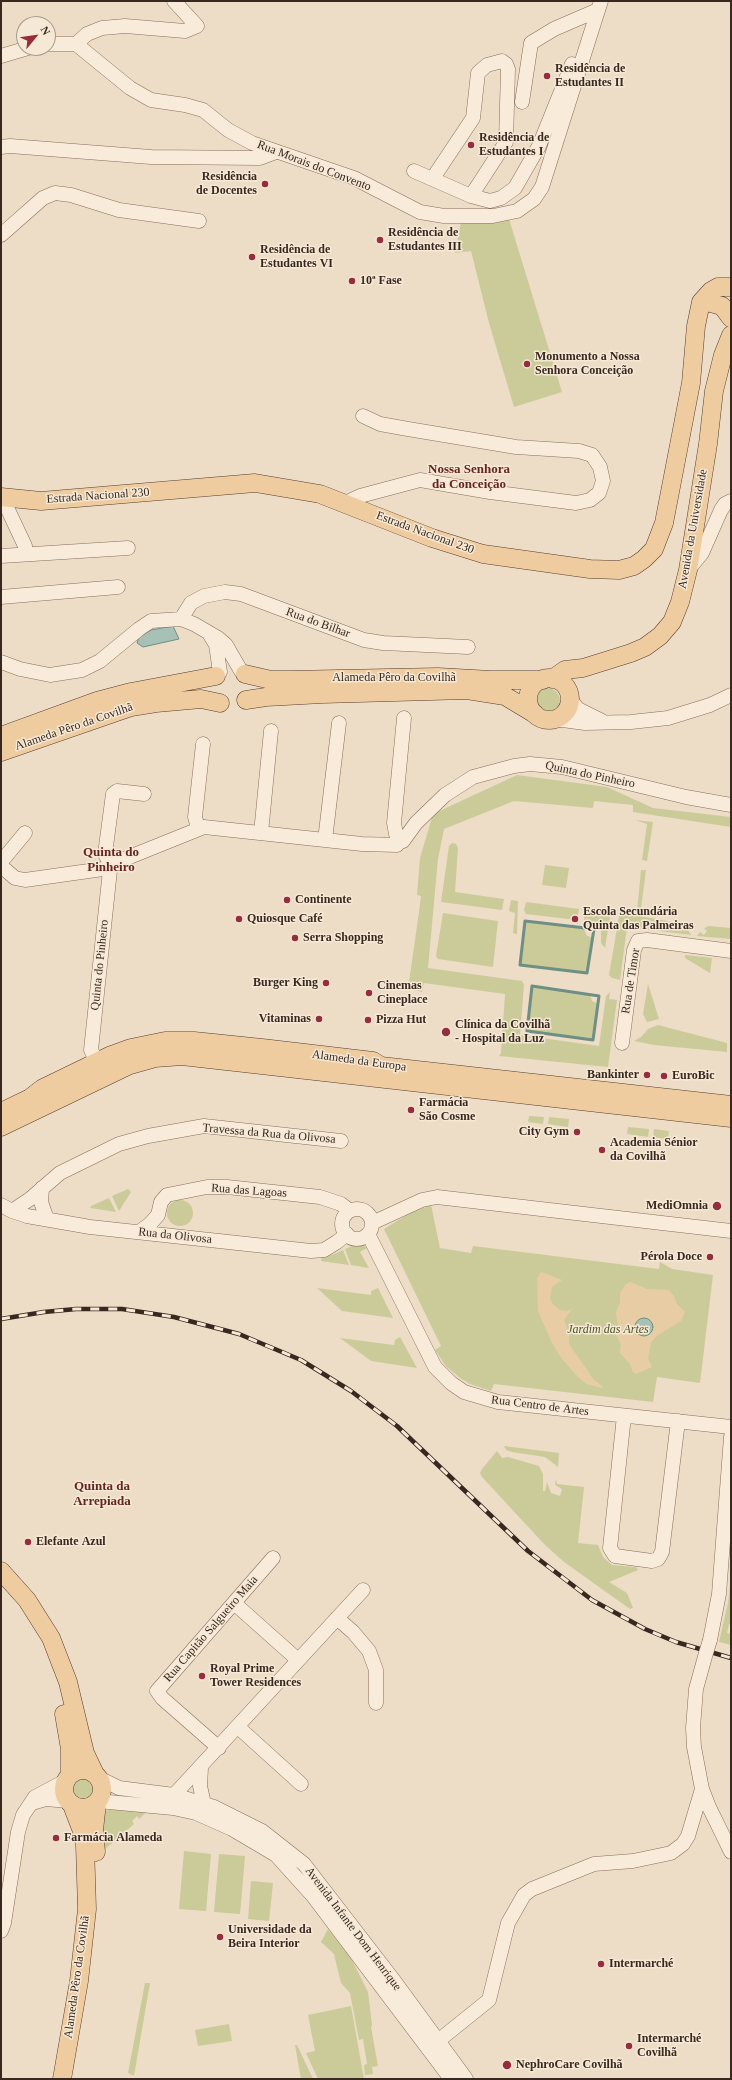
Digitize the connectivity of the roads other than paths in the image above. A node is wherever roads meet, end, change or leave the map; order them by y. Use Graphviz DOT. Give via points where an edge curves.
graph roads {
  1 [pos="174,1"];
  2 [pos="598,10"];
  3 [pos="56,43"];
  4 [pos="76,44"];
  5 [pos="16,52"];
  6 [pos="1,56"];
  7 [pos="522,102"];
  8 [pos="1,147"];
  9 [pos="276,152"];
  10 [pos="414,171"];
  11 [pos="433,178"];
  12 [pos="471,196"];
  13 [pos="199,221"];
  14 [pos="1,235"];
  15 [pos="720,294"];
  16 [pos="731,318"];
  17 [pos="731,335"];
  18 [pos="363,416"];
  19 [pos="1,497"];
  20 [pos="731,501"];
  21 [pos="345,503"];
  22 [pos="128,548"];
  23 [pos="25,554"];
  24 [pos="1,556"];
  25 [pos="688,570"];
  26 [pos="118,587"];
  27 [pos="1,597"];
  28 [pos="181,619"];
  29 [pos="208,631"];
  30 [pos="468,647"];
  31 [pos="1,662"];
  32 [pos="243,672"];
  33 [pos="218,674"];
  34 [pos="558,686"];
  35 [pos="731,695"];
  36 [pos="246,700"];
  37 [pos="220,703"];
  38 [pos="535,714"];
  39 [pos="404,718"];
  40 [pos="555,719"];
  41 [pos="605,722"];
  42 [pos="339,723"];
  43 [pos="271,731"];
  44 [pos="1,736"];
  45 [pos="203,744"];
  46 [pos="1,752"];
  47 [pos="144,794"];
  48 [pos="731,805"];
  49 [pos="198,828"];
  50 [pos="25,833"];
  51 [pos="261,833"];
  52 [pos="325,840"];
  53 [pos="400,842"];
  54 [pos="1,862"];
  55 [pos="1,866"];
  56 [pos="111,866"];
  57 [pos="731,951"];
  58 [pos="622,1043"];
  59 [pos="97,1062"];
  60 [pos="731,1105"];
  61 [pos="1,1112"];
  62 [pos="731,1118"];
  63 [pos="1,1127"];
  64 [pos="341,1141"];
  65 [pos="42,1188"];
  66 [pos="6,1208"];
  67 [pos="350,1211"];
  68 [pos="158,1215"];
  69 [pos="47,1219"];
  70 [pos="370,1229"];
  71 [pos="731,1231"];
  72 [pos="139,1232"];
  73 [pos="347,1234"];
  74 [pos="175,1236"];
  75 [pos="624,1416"];
  76 [pos="678,1421"];
  77 [pos="731,1427"];
  78 [pos="731,1437"];
  79 [pos="273,1558"];
  80 [pos="1,1571"];
  81 [pos="1,1587"];
  82 [pos="362,1590"];
  83 [pos="234,1603"];
  84 [pos="337,1618"];
  85 [pos="298,1660"];
  86 [pos="376,1703"];
  87 [pos="238,1727"];
  88 [pos="219,1748"];
  89 [pos="200,1768"];
  90 [pos="97,1776"];
  91 [pos="68,1777"];
  92 [pos="302,1784"];
  93 [pos="702,1789"];
  94 [pos="174,1796"];
  95 [pos="98,1802"];
  96 [pos="70,1803"];
  97 [pos="28,1804"];
  98 [pos="204,1804"];
  99 [pos="731,1852"];
  100 [pos="15,1856"];
  101 [pos="1,1866"];
  102 [pos="1,1931"];
  103 [pos="438,2041"];
  104 [pos="62,2079"];
  105 [pos="74,2079"];
  106 [pos="451,2079"];
  107 [pos="466,2079"];
  1 -- 4 [label="street" via="197,26 184,31 125,26 102,28 87,34"];
  2 -- 7 [label="street" via="554,29 531,43"];
  2 -- 9 [label="street, Rua Morais do Convento" via="542,187 534,199 517,211 493,216 444,216 420,212 354,178"];
  2 -- 12 [label="street" via="539,146 515,188 501,198 490,201"];
  3 -- 4 [label="street"];
  4 -- 9 [label="street, Rua Morais do Convento" via="130,88 151,100 203,110 228,130"];
  5 -- 6 [label="street"];
  8 -- 9 [label="street" via="150,157 260,158"];
  10 -- 11 [label="street"];
  11 -- 12 [label="street"];
  11 -- 12 [label="street" via="473,118 478,73 487,65 502,61 508,69 506,142"];
  13 -- 14 [label="street" via="119,210 71,195 55,193 43,198"];
  15 -- 16 [label="main road" via="722,306"];
  15 -- 21 [label="main road, Estrada Nacional 230" via="691,383 664,523 654,549 634,566 619,570 590,569 483,554 432,538"];
  17 -- 25 [label="main road, Avenida da Universidade" via="714,391"];
  18 -- 21 [label="street" via="380,424 508,446 579,451 592,455 600,467 603,480 599,493 590,500 576,503 420,480 360,496"];
  19 -- 21 [label="main road, Estrada Nacional 230" via="41,501 255,483 320,494"];
  19 -- 23 [label="street" via="25,546"];
  20 -- 25 [label="street" via="721,510 702,553"];
  22 -- 23 [label="street"];
  23 -- 24 [label="street"];
  25 -- 34 [label="main road, Avenida da Universidade" via="672,622 660,636 631,653 583,668 565,670"];
  26 -- 27 [label="street"];
  28 -- 29 [label="street"];
  28 -- 30 [label="street, Rua do Bilhar" via="191,603 204,596 225,592 241,594 364,640"];
  28 -- 31 [label="street" via="151,621 100,661 82,670 50,675"];
  29 -- 32 [label="street" via="226,645"];
  29 -- 33 [label="street" via="216,645"];
  32 -- 33 [label="main road, Alameda Pêro da Covilhã" via="230,668"];
  32 -- 34 [label="main road, Alameda Pêro da Covilhã" via="271,680 438,677"];
  32 -- 36 [label="main road" via="251,687"];
  33 -- 37 [label="main road" via="212,688"];
  33 -- 44 [label="main road, Alameda Pêro da Covilhã" via="97,701"];
  34 -- 38 [label="main road" via="537,683 529,694 529,701"];
  34 -- 40 [label="main road" via="566,712"];
  34 -- 41 [label="street" via="578,709"];
  35 -- 41 [label="street" via="710,705 668,718"];
  36 -- 37 [label="main road, Alameda Pêro da Covilhã" via="237,707"];
  36 -- 38 [label="main road, Alameda Pêro da Covilhã" via="322,694 467,690 505,696"];
  37 -- 46 [label="main road, Alameda Pêro da Covilhã" via="201,699 131,707"];
  38 -- 40 [label="main road, Alameda Pêro da Covilhã" via="544,720"];
  39 -- 53 [label="street" via="394,823"];
  40 -- 41 [label="street" via="585,723"];
  42 -- 52 [label="street"];
  43 -- 51 [label="street"];
  45 -- 49 [label="street" via="195,816"];
  47 -- 56 [label="street, Quinta do Pinheiro" via="117,791 113,794 105,854"];
  48 -- 53 [label="street, Quinta do Pinheiro" via="686,797 562,767 530,764 472,777 432,806"];
  49 -- 51 [label="street" via="211,827"];
  49 -- 56 [label="street"];
  50 -- 54 [label="street"];
  51 -- 52 [label="street"];
  52 -- 53 [label="street" via="386,846"];
  55 -- 56 [label="street" via="15,878 25,880"];
  56 -- 59 [label="street, Quinta do Pinheiro" via="91,1050"];
  57 -- 58 [label="street, Rua de Timor" via="638,941 634,950"];
  59 -- 60 [label="main road, Alameda da Europa" via="149,1043 194,1041 373,1061 381,1066"];
  59 -- 61 [label="main road, Alameda da Europa"];
  62 -- 63 [label="main road, Alameda da Europa" via="182,1056 155,1058 125,1067"];
  64 -- 65 [label="street, Travessa da Rua da Olivosa" via="204,1126 178,1130 119,1144 60,1173"];
  65 -- 66 [label="street, Travessa da Rua da Olivosa"];
  65 -- 69 [label="street" via="41,1202"];
  66 -- 69 [label="street, Rua da Olivosa" via="27,1216"];
  67 -- 68 [label="street, Rua das Lagoas" via="341,1204 320,1197 207,1187 167,1195 161,1202"];
  67 -- 70 [label="street, Rua Centro de Artes" via="363,1210 370,1216"];
  67 -- 73 [label="street" via="343,1221"];
  68 -- 72 [label="street, Rua das Lagoas"];
  68 -- 74 [label="street" via="162,1225"];
  69 -- 72 [label="street, Rua da Olivosa"];
  70 -- 71 [label="street" via="422,1200 447,1198"];
  70 -- 73 [label="street" via="357,1239"];
  70 -- 75 [label="street, Rua Centro de Artes" via="435,1367 451,1383 464,1392 498,1402"];
  72 -- 74 [label="street, Rua da Olivosa"];
  73 -- 74 [label="street, Rua da Olivosa" via="334,1244 317,1251"];
  75 -- 76 [label="street, Rua Centro de Artes"];
  75 -- 76 [label="street" via="610,1548 615,1556 652,1561 657,1560 662,1554"];
  76 -- 77 [label="street, Rua Centro de Artes"];
  78 -- 93 [label="street" via="719,1594 696,1689 693,1728 696,1764"];
  79 -- 83 [label="street, Rua Capitão Salgueiro Maia"];
  80 -- 90 [label="main road" via="28,1600 51,1638 68,1682 86,1753"];
  81 -- 91 [label="main road" via="32,1626 58,1685 68,1734"];
  82 -- 84 [label="street"];
  83 -- 85 [label="street"];
  83 -- 88 [label="street, Rua Capitão Salgueiro Maia" via="157,1691"];
  84 -- 85 [label="street"];
  84 -- 86 [label="street" via="353,1632 371,1655 376,1670"];
  85 -- 87 [label="street"];
  87 -- 88 [label="street"];
  87 -- 92 [label="street"];
  88 -- 89 [label="street"];
  89 -- 94 [label="street"];
  89 -- 98 [label="street"];
  90 -- 91 [label="main road" via="82,1770"];
  90 -- 94 [label="street, Avenida Infante Dom Henrique" via="118,1788"];
  90 -- 95 [label="main road" via="103,1790"];
  91 -- 96 [label="main road" via="64,1791"];
  91 -- 97 [label="street"];
  93 -- 99 [label="street" via="708,1807"];
  93 -- 103 [label="street" via="688,1836 683,1844 671,1853 633,1861 594,1864 532,1889 524,1895 508,1923 489,2000"];
  94 -- 98 [label="street, Avenida Infante Dom Henrique"];
  95 -- 96 [label="main road" via="85,1808"];
  95 -- 105 [label="main road, Alameda Pêro da Covilhã" via="94,1830 98,1871 96,1943"];
  95 -- 106 [label="street, Avenida Infante Dom Henrique" via="173,1808 196,1813 232,1829 276,1854 313,1896"];
  96 -- 97 [label="street" via="46,1799"];
  96 -- 104 [label="main road, Alameda Pêro da Covilhã" via="85,1845 87,1909 80,1973"];
  97 -- 100 [label="street" via="18,1832"];
  98 -- 103 [label="street, Avenida Infante Dom Henrique" via="262,1831 304,1864"];
  100 -- 101 [label="street"];
  100 -- 102 [label="street"];
  103 -- 107 [label="street, Avenida Infante Dom Henrique"];
}
